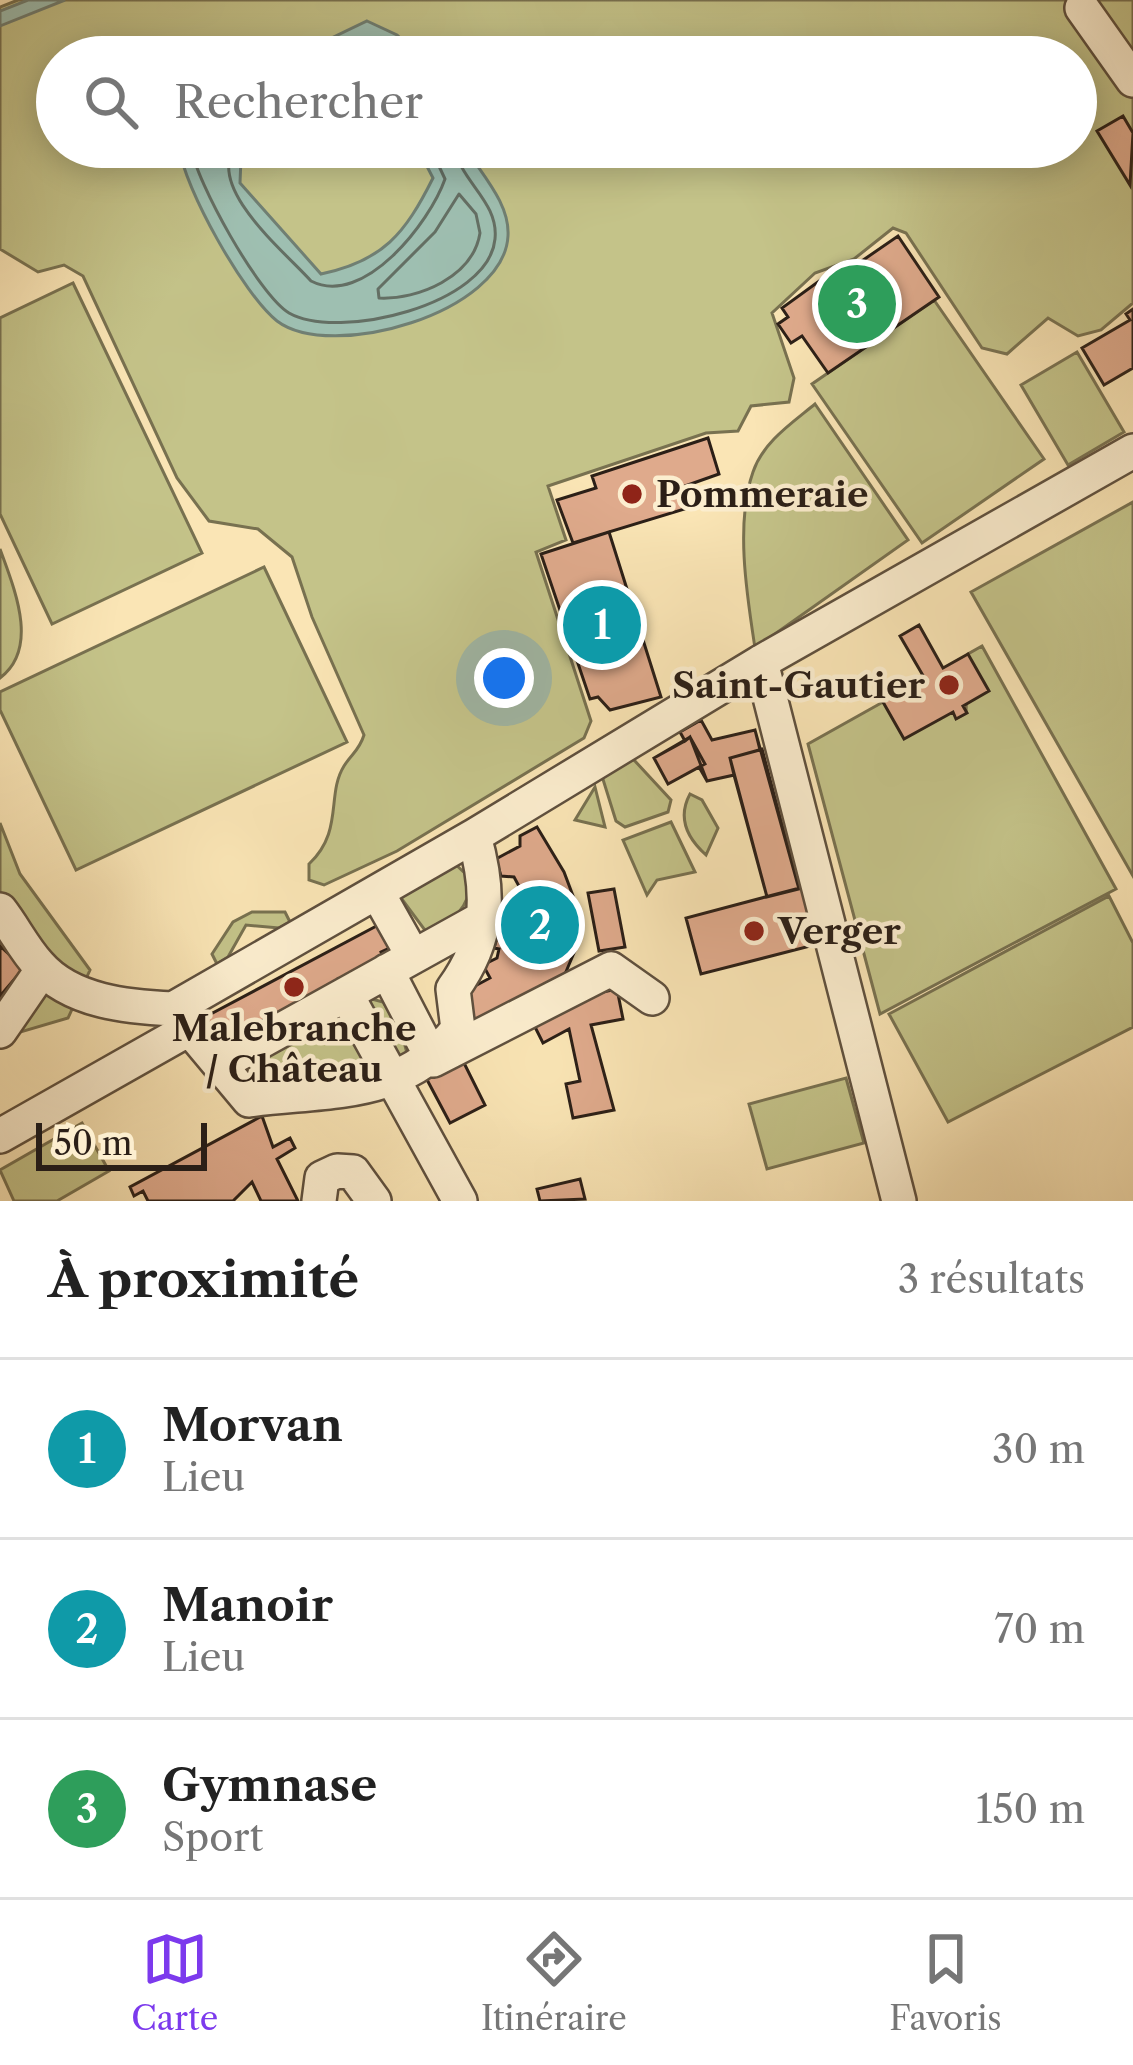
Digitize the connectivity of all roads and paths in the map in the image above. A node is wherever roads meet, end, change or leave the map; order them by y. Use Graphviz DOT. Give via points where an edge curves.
graph roads {
  1 [pos="1082,8"];
  2 [pos="1133,80"];
  3 [pos="1133,451"];
  4 [pos="761,662"];
  5 [pos="474,836"];
  6 [pos="377,892"];
  7 [pos="0,910"];
  8 [pos="483,918"];
  9 [pos="400,964"];
  10 [pos="42,970"];
  11 [pos="346,994"];
  12 [pos="652,998"];
  13 [pos="181,1019"];
  14 [pos="0,1031"];
  15 [pos="433,1060"];
  16 [pos="220,1064"];
  17 [pos="394,1081"];
  18 [pos="0,1136"];
  19 [pos="319,1201"];
  20 [pos="374,1201"];
  21 [pos="460,1201"];
  22 [pos="899,1201"];
  1 -- 2 [label="lane"];
  3 -- 4 [label="lane"];
  4 -- 5 [label="lane"];
  4 -- 22 [label="lane"];
  5 -- 6 [label="lane"];
  5 -- 8 [label="lane" via="485,877"];
  6 -- 9 [label="lane"];
  6 -- 13 [label="lane"];
  7 -- 10 [label="lane"];
  8 -- 9 [label="lane"];
  8 -- 15 [label="lane" via="477,956 453,989 458,1028"];
  9 -- 11 [label="lane"];
  9 -- 15 [label="lane"];
  10 -- 13 [label="lane" via="87,996"];
  10 -- 14 [label="lane"];
  11 -- 16 [label="lane"];
  11 -- 17 [label="lane"];
  12 -- 15 [label="lane" via="611,969"];
  13 -- 16 [label="lane"];
  13 -- 18 [label="lane"];
  15 -- 17 [label="lane"];
  16 -- 17 [label="lane" via="249,1100 340,1088 351,1108"];
  17 -- 21 [label="lane"];
  19 -- 20 [label="lane" via="322,1178 337,1171 353,1172"];
}
